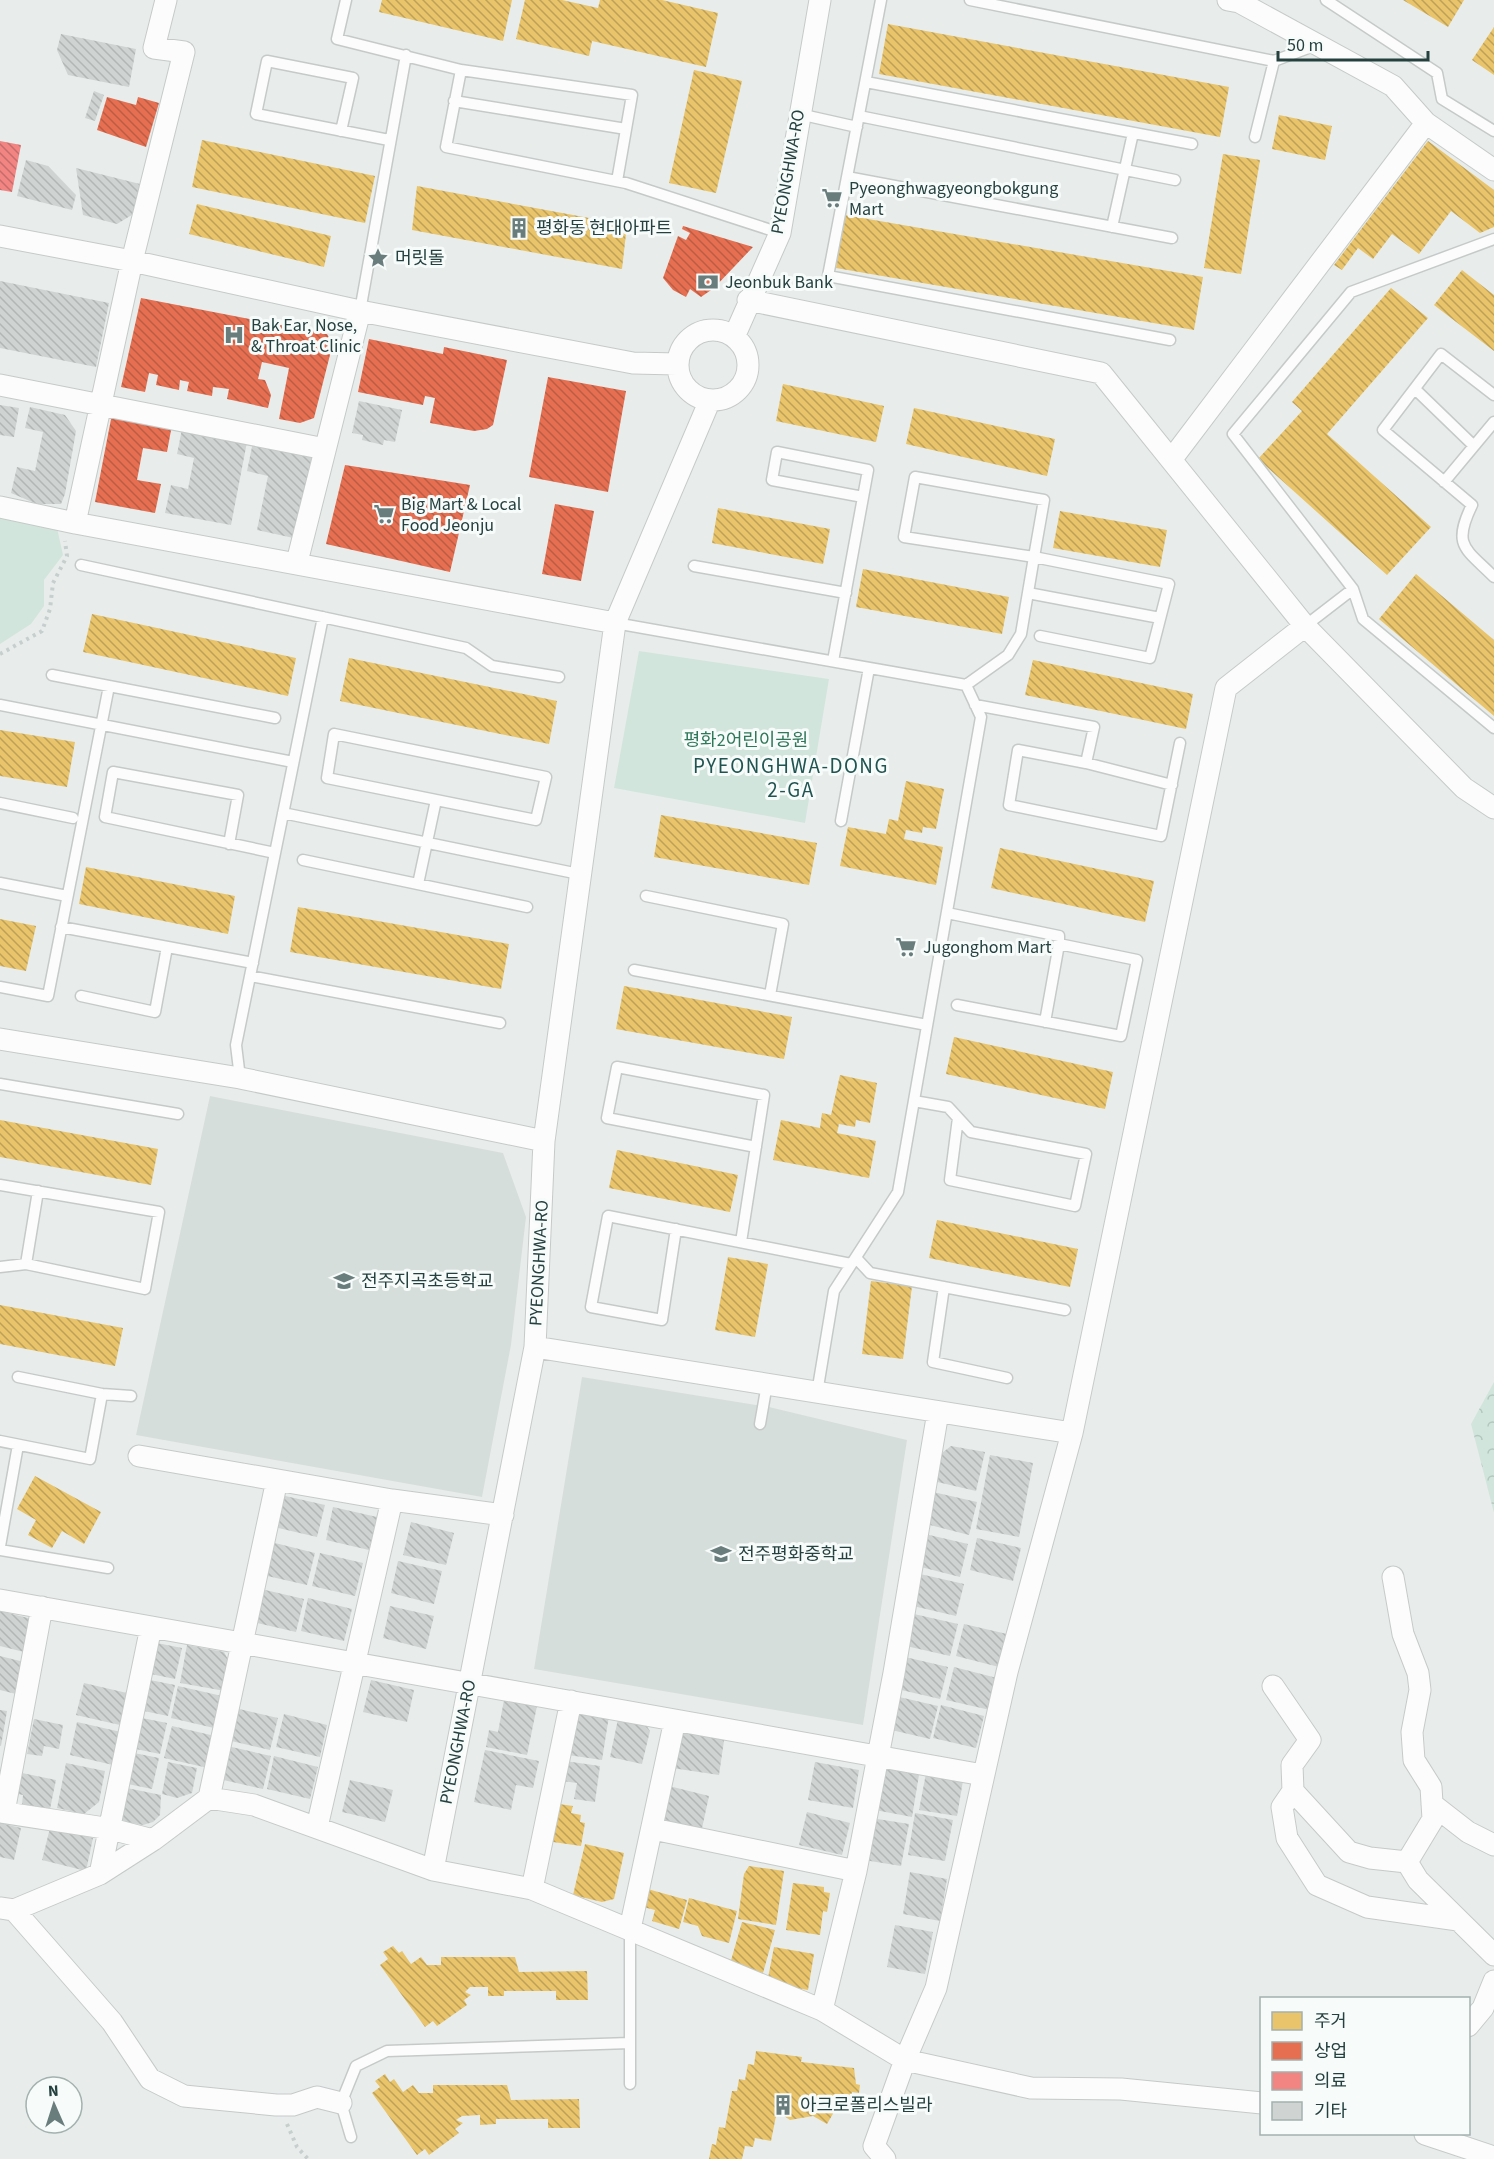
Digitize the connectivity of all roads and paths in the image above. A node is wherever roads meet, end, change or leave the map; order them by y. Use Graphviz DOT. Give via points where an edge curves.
graph roads {
  1 [pos="166,0"];
  2 [pos="346,0"];
  3 [pos="820,0"];
  4 [pos="881,0"];
  5 [pos="970,0"];
  6 [pos="1326,0"];
  7 [pos="1235,1"];
  8 [pos="158,34"];
  9 [pos="1316,44"];
  10 [pos="406,55"];
  11 [pos="1274,61"];
  12 [pos="461,70"];
  13 [pos="866,82"];
  14 [pos="454,101"];
  15 [pos="798,114"];
  16 [pos="858,122"];
  17 [pos="1426,123"];
  18 [pos="626,129"];
  19 [pos="341,131"];
  20 [pos="1494,131"];
  21 [pos="1132,133"];
  22 [pos="1255,137"];
  23 [pos="390,140"];
  24 [pos="1192,144"];
  25 [pos="1124,169"];
  26 [pos="1494,170"];
  27 [pos="848,177"];
  28 [pos="1176,180"];
  29 [pos="617,181"];
  30 [pos="1112,227"];
  31 [pos="780,233"];
  32 [pos="0,236"];
  33 [pos="1172,238"];
  34 [pos="1494,239"];
  35 [pos="132,261"];
  36 [pos="748,300"];
  37 [pos="360,312"];
  38 [pos="734,337"];
  39 [pos="1170,340"];
  40 [pos="677,364"];
  41 [pos="0,385"];
  42 [pos="1415,389"];
  43 [pos="1494,395"];
  44 [pos="710,400"];
  45 [pos="99,406"];
  46 [pos="1494,422"];
  47 [pos="1474,446"];
  48 [pos="326,449"];
  49 [pos="1172,460"];
  50 [pos="1444,482"];
  51 [pos="863,497"];
  52 [pos="0,507"];
  53 [pos="69,529"];
  54 [pos="1034,557"];
  55 [pos="297,562"];
  56 [pos="81,565"];
  57 [pos="694,566"];
  58 [pos="1494,577"];
  59 [pos="1353,589"];
  60 [pos="846,593"];
  61 [pos="1028,593"];
  62 [pos="323,617"];
  63 [pos="1160,618"];
  64 [pos="615,623"];
  65 [pos="1305,626"];
  66 [pos="1040,636"];
  67 [pos="0,654"];
  68 [pos="833,661"];
  69 [pos="868,668"];
  70 [pos="52,675"];
  71 [pos="559,678"];
  72 [pos="966,685"];
  73 [pos="109,686"];
  74 [pos="0,705"];
  75 [pos="975,705"];
  76 [pos="275,718"];
  77 [pos="101,725"];
  78 [pos="1494,728"];
  79 [pos="1180,743"];
  80 [pos="293,762"];
  81 [pos="1086,763"];
  82 [pos="1172,784"];
  83 [pos="436,800"];
  84 [pos="0,803"];
  85 [pos="1494,808"];
  86 [pos="283,813"];
  87 [pos="73,818"];
  88 [pos="841,821"];
  89 [pos="427,843"];
  90 [pos="229,844"];
  91 [pos="275,853"];
  92 [pos="303,860"];
  93 [pos="579,874"];
  94 [pos="0,883"];
  95 [pos="418,884"];
  96 [pos="68,896"];
  97 [pos="646,897"];
  98 [pos="527,907"];
  99 [pos="947,914"];
  100 [pos="62,927"];
  101 [pos="1059,944"];
  102 [pos="167,947"];
  103 [pos="253,963"];
  104 [pos="634,970"];
  105 [pos="250,976"];
  106 [pos="0,987"];
  107 [pos="770,995"];
  108 [pos="81,996"];
  109 [pos="957,1005"];
  110 [pos="1044,1022"];
  111 [pos="500,1023"];
  112 [pos="927,1025"];
  113 [pos="0,1039"];
  114 [pos="240,1078"];
  115 [pos="0,1084"];
  116 [pos="914,1101"];
  117 [pos="178,1114"];
  118 [pos="958,1118"];
  119 [pos="544,1141"];
  120 [pos="756,1147"];
  121 [pos="0,1185"];
  122 [pos="38,1191"];
  123 [pos="676,1229"];
  124 [pos="741,1242"];
  125 [pos="854,1261"];
  126 [pos="26,1264"];
  127 [pos="0,1267"];
  128 [pos="945,1287"];
  129 [pos="1065,1310"];
  130 [pos="535,1347"];
  131 [pos="18,1377"];
  132 [pos="1007,1378"];
  133 [pos="767,1384"];
  134 [pos="817,1393"];
  135 [pos="102,1394"];
  136 [pos="131,1396"];
  137 [pos="938,1412"];
  138 [pos="760,1424"];
  139 [pos="1072,1433"];
  140 [pos="0,1441"];
  141 [pos="18,1445"];
  142 [pos="139,1456"];
  143 [pos="277,1480"];
  144 [pos="392,1500"];
  145 [pos="503,1515"];
  146 [pos="0,1548"];
  147 [pos="108,1568"];
  148 [pos="1393,1577"];
  149 [pos="0,1600"];
  150 [pos="42,1607"];
  151 [pos="151,1627"];
  152 [pos="242,1643"];
  153 [pos="356,1663"];
  154 [pos="468,1683"];
  155 [pos="1273,1686"];
  156 [pos="571,1701"];
  157 [pos="675,1720"];
  158 [pos="878,1756"];
  159 [pos="983,1775"];
  160 [pos="1293,1791"];
  161 [pos="209,1798"];
  162 [pos="1432,1804"];
  163 [pos="2,1812"];
  164 [pos="317,1827"];
  165 [pos="111,1829"];
  166 [pos="653,1829"];
  167 [pos="153,1840"];
  168 [pos="1494,1845"];
  169 [pos="1407,1862"];
  170 [pos="433,1870"];
  171 [pos="856,1871"];
  172 [pos="100,1874"];
  173 [pos="532,1889"];
  174 [pos="7,1909"];
  175 [pos="1458,1920"];
  176 [pos="630,1929"];
  177 [pos="1494,1955"];
  178 [pos="1494,1981"];
  179 [pos="822,2010"];
  180 [pos="1470,2024"];
  181 [pos="630,2043"];
  182 [pos="905,2060"];
  183 [pos="630,2084"];
  184 [pos="341,2103"];
  185 [pos="1260,2103"];
  186 [pos="276,2105"];
  187 [pos="1431,2135"];
  188 [pos="351,2137"];
  189 [pos="1494,2157"];
  190 [pos="308,2159"];
  191 [pos="885,2159"];
  1 -- 8 [label="street"];
  1 -- 35 [label="street" via="154,48 184,52"];
  2 -- 10 [label="lane" via="338,39"];
  3 -- 15 [label="street, PYEONGHWA-RO"];
  4 -- 13 [label="lane"];
  5 -- 11 [label="lane"];
  6 -- 20 [label="lane" via="1437,73 1442,99"];
  7 -- 9 [label="street"];
  9 -- 11 [label="lane"];
  9 -- 17 [label="street" via="1393,86"];
  10 -- 12 [label="lane"];
  10 -- 23 [label="lane"];
  11 -- 22 [label="lane"];
  12 -- 14 [label="lane"];
  12 -- 18 [label="lane" via="632,95"];
  13 -- 16 [label="lane"];
  13 -- 21 [label="lane"];
  14 -- 18 [label="lane"];
  14 -- 29 [label="lane" via="446,147"];
  15 -- 16 [label="lane"];
  15 -- 31 [label="street, PYEONGHWA-RO"];
  16 -- 25 [label="lane"];
  16 -- 27 [label="lane"];
  17 -- 26 [label="street"];
  17 -- 49 [label="street"];
  18 -- 29 [label="lane"];
  19 -- 19 [label="lane" via="256,114 267,62 353,78"];
  19 -- 23 [label="lane"];
  21 -- 24 [label="lane"];
  21 -- 25 [label="lane"];
  23 -- 37 [label="lane"];
  25 -- 28 [label="lane"];
  25 -- 30 [label="lane"];
  27 -- 30 [label="lane"];
  27 -- 39 [label="lane" via="828,276"];
  29 -- 31 [label="lane"];
  30 -- 33 [label="lane"];
  31 -- 36 [label="street, PYEONGHWA-RO"];
  32 -- 35 [label="street"];
  34 -- 59 [label="lane" via="1351,292 1233,434"];
  35 -- 37 [label="street"];
  35 -- 45 [label="street"];
  36 -- 38 [label="street, PYEONGHWA-RO"];
  36 -- 49 [label="street" via="1101,373"];
  37 -- 40 [label="street" via="633,363"];
  37 -- 48 [label="street"];
  38 -- 40 [label="street" via="717,330 698,333 684,346"];
  38 -- 44 [label="street" via="744,348 748,363 745,377 731,394"];
  40 -- 44 [label="street" via="686,388"];
  41 -- 45 [label="street"];
  42 -- 43 [label="lane" via="1441,354"];
  42 -- 47 [label="lane"];
  42 -- 50 [label="lane" via="1383,430"];
  44 -- 64 [label="street, PYEONGHWA-RO"];
  45 -- 48 [label="street"];
  45 -- 53 [label="street"];
  46 -- 47 [label="lane"];
  47 -- 50 [label="lane"];
  48 -- 55 [label="street"];
  49 -- 65 [label="street"];
  50 -- 58 [label="lane" via="1472,505 1461,526 1464,547"];
  51 -- 51 [label="lane" via="772,480 777,453 868,470"];
  51 -- 60 [label="lane"];
  52 -- 53 [label="street"];
  53 -- 55 [label="street"];
  53 -- 67 [label="path" via="67,556 53,582 50,609 42,630"];
  54 -- 54 [label="lane" via="1044,500 915,477 904,537"];
  54 -- 61 [label="lane"];
  54 -- 63 [label="lane" via="1169,584"];
  55 -- 64 [label="street"];
  56 -- 62 [label="lane"];
  57 -- 60 [label="lane"];
  59 -- 65 [label="lane"];
  59 -- 78 [label="lane" via="1363,619"];
  60 -- 68 [label="lane"];
  61 -- 63 [label="lane"];
  61 -- 72 [label="lane" via="1021,634 1008,655"];
  62 -- 71 [label="lane" via="466,648 492,666"];
  62 -- 80 [label="lane"];
  63 -- 66 [label="lane" via="1150,657"];
  64 -- 68 [label="lane"];
  64 -- 93 [label="street, PYEONGHWA-RO"];
  65 -- 85 [label="street" via="1464,788"];
  65 -- 139 [label="street" via="1226,688"];
  68 -- 69 [label="lane"];
  69 -- 72 [label="lane"];
  69 -- 88 [label="lane"];
  70 -- 73 [label="lane"];
  72 -- 75 [label="lane"];
  73 -- 76 [label="lane"];
  73 -- 77 [label="lane"];
  74 -- 77 [label="lane"];
  75 -- 81 [label="lane" via="1094,727"];
  75 -- 99 [label="lane" via="981,717"];
  77 -- 80 [label="lane"];
  77 -- 96 [label="lane"];
  79 -- 82 [label="lane"];
  80 -- 86 [label="lane"];
  81 -- 82 [label="lane"];
  81 -- 82 [label="lane" via="1018,750 1009,805 1161,836"];
  83 -- 83 [label="lane" via="327,778 334,734 546,777 536,820"];
  83 -- 89 [label="lane"];
  84 -- 87 [label="lane"];
  86 -- 89 [label="lane"];
  86 -- 91 [label="lane"];
  89 -- 93 [label="lane"];
  89 -- 95 [label="lane"];
  90 -- 90 [label="lane" via="105,817 113,772 238,795"];
  90 -- 91 [label="lane"];
  91 -- 103 [label="lane"];
  92 -- 95 [label="lane"];
  93 -- 119 [label="street, PYEONGHWA-RO"];
  94 -- 96 [label="lane"];
  95 -- 98 [label="lane"];
  96 -- 100 [label="lane"];
  97 -- 107 [label="lane" via="783,924"];
  99 -- 101 [label="lane" via="1059,936"];
  99 -- 112 [label="lane"];
  100 -- 102 [label="lane"];
  100 -- 106 [label="lane" via="48,996"];
  101 -- 110 [label="lane"];
  101 -- 110 [label="lane" via="1137,960 1121,1036"];
  102 -- 103 [label="lane"];
  102 -- 108 [label="lane" via="155,1012"];
  103 -- 105 [label="lane"];
  104 -- 107 [label="lane"];
  105 -- 111 [label="lane"];
  105 -- 114 [label="lane" via="236,1045"];
  107 -- 112 [label="lane"];
  109 -- 110 [label="lane"];
  112 -- 116 [label="lane"];
  113 -- 114 [label="street"];
  114 -- 119 [label="street"];
  115 -- 117 [label="lane"];
  116 -- 118 [label="lane" via="948,1107"];
  116 -- 125 [label="lane" via="898,1192"];
  118 -- 118 [label="lane" via="971,1132 1086,1154 1075,1206 950,1180"];
  119 -- 130 [label="street, PYEONGHWA-RO"];
  120 -- 120 [label="lane" via="764,1095 617,1067 607,1118"];
  120 -- 124 [label="lane"];
  121 -- 122 [label="lane"];
  122 -- 126 [label="lane"];
  122 -- 126 [label="lane" via="159,1212 146,1290"];
  123 -- 123 [label="lane" via="609,1216 591,1307 662,1320"];
  123 -- 124 [label="lane"];
  124 -- 125 [label="lane"];
  125 -- 128 [label="lane" via="870,1273"];
  125 -- 134 [label="lane" via="834,1291"];
  126 -- 127 [label="lane"];
  128 -- 129 [label="lane"];
  128 -- 132 [label="lane" via="933,1362"];
  130 -- 133 [label="street"];
  130 -- 145 [label="street, PYEONGHWA-RO"];
  131 -- 135 [label="lane"];
  133 -- 134 [label="street"];
  133 -- 138 [label="lane"];
  134 -- 137 [label="street"];
  135 -- 136 [label="lane"];
  135 -- 141 [label="lane" via="90,1459"];
  137 -- 139 [label="street"];
  137 -- 158 [label="street"];
  139 -- 159 [label="street" via="1006,1672"];
  140 -- 141 [label="lane"];
  141 -- 146 [label="lane"];
  142 -- 143 [label="street"];
  143 -- 144 [label="street"];
  143 -- 152 [label="street"];
  144 -- 145 [label="street"];
  144 -- 153 [label="street"];
  145 -- 154 [label="street, PYEONGHWA-RO"];
  146 -- 147 [label="lane"];
  148 -- 162 [label="street" via="1403,1634 1418,1673 1420,1690 1412,1732 1414,1760 1431,1787"];
  149 -- 150 [label="street"];
  150 -- 151 [label="street"];
  150 -- 163 [label="street"];
  151 -- 152 [label="street"];
  151 -- 165 [label="street"];
  152 -- 153 [label="street"];
  152 -- 161 [label="street"];
  153 -- 154 [label="street"];
  153 -- 164 [label="street"];
  154 -- 156 [label="street"];
  154 -- 170 [label="street, PYEONGHWA-RO"];
  155 -- 160 [label="street" via="1310,1740 1292,1765"];
  156 -- 157 [label="street"];
  156 -- 173 [label="street"];
  157 -- 158 [label="street"];
  157 -- 166 [label="street"];
  158 -- 159 [label="street"];
  158 -- 171 [label="street"];
  159 -- 182 [label="street" via="936,1988"];
  160 -- 169 [label="street" via="1349,1852"];
  160 -- 175 [label="street" via="1282,1807 1287,1838 1317,1885 1367,1907"];
  161 -- 164 [label="street" via="254,1805"];
  161 -- 167 [label="street"];
  162 -- 168 [label="street" via="1468,1832"];
  162 -- 169 [label="street" via="1433,1819"];
  163 -- 165 [label="street"];
  164 -- 170 [label="street"];
  165 -- 167 [label="street"];
  165 -- 172 [label="street"];
  166 -- 171 [label="street"];
  166 -- 176 [label="street"];
  167 -- 172 [label="street"];
  169 -- 175 [label="street" via="1418,1880"];
  170 -- 173 [label="street"];
  171 -- 179 [label="street"];
  172 -- 174 [label="street"];
  173 -- 176 [label="street"];
  174 -- 186 [label="street" via="112,2022 150,2079 184,2096"];
  175 -- 177 [label="street"];
  176 -- 179 [label="street"];
  176 -- 181 [label="lane"];
  178 -- 180 [label="street" via="1483,2008"];
  179 -- 182 [label="street"];
  181 -- 183 [label="lane"];
  181 -- 184 [label="lane" via="387,2051 356,2066"];
  182 -- 185 [label="street" via="1031,2088 1121,2089"];
  182 -- 191 [label="street" via="874,2146"];
  184 -- 186 [label="street" via="318,2097 293,2105"];
  184 -- 188 [label="lane"];
  186 -- 190 [label="path" via="297,2147"];
  187 -- 189 [label="street"];
}
